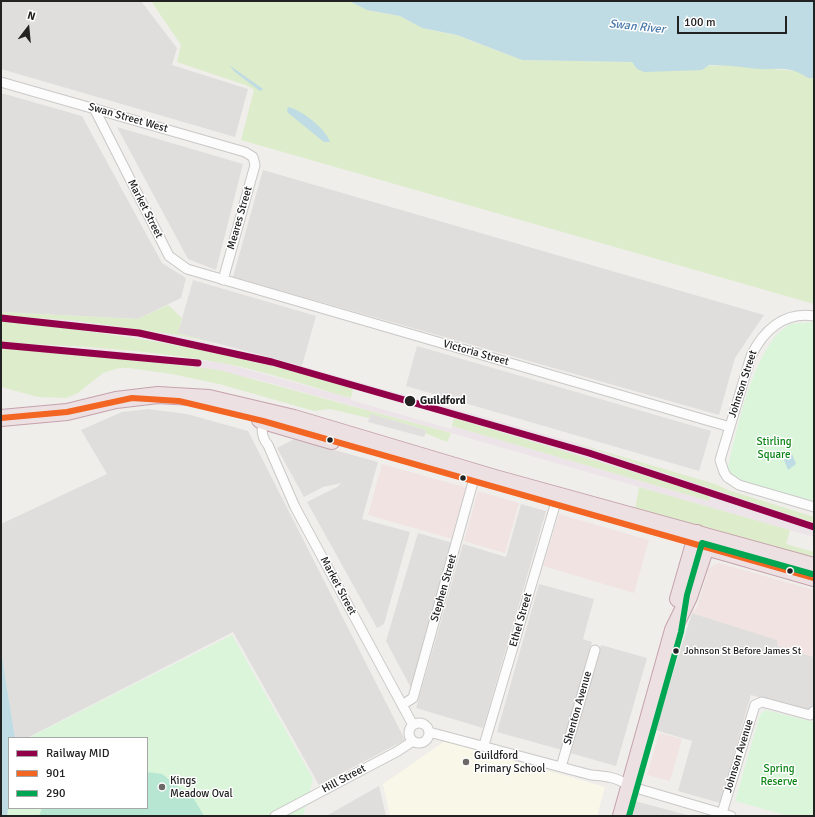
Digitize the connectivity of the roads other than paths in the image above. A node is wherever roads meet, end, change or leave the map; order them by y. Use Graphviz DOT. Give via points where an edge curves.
graph roads {
  1 [pos="1,82"];
  2 [pos="94,108"];
  3 [pos="253,157"];
  4 [pos="223,280"];
  5 [pos="814,316"];
  6 [pos="267,417"];
  7 [pos="1,418"];
  8 [pos="309,423"];
  9 [pos="730,427"];
  10 [pos="352,447"];
  11 [pos="463,468"];
  12 [pos="473,482"];
  13 [pos="556,500"];
  14 [pos="814,507"];
  15 [pos="701,540"];
  16 [pos="814,566"];
  17 [pos="814,578"];
  18 [pos="595,650"];
  19 [pos="402,705"];
  20 [pos="814,711"];
  21 [pos="413,724"];
  22 [pos="429,732"];
  23 [pos="413,741"];
  24 [pos="484,745"];
  25 [pos="561,767"];
  26 [pos="629,786"];
  27 [pos="726,815"];
  28 [pos="275,816"];
  29 [pos="621,816"];
  1 -- 2 [label="street, Swan Street West"];
  2 -- 3 [label="street, Swan Street West" via="246,152"];
  2 -- 4 [label="street, Market Street" via="169,256 187,269"];
  3 -- 4 [label="street, Meares Street" via="255,165"];
  4 -- 9 [label="street, Victoria Street"];
  5 -- 9 [label="street, Johnson Street" via="787,318 769,328 751,356"];
  6 -- 7 [label="highway" via="179,401 132,398 68,412"];
  6 -- 8 [label="highway"];
  6 -- 10 [label="highway"];
  6 -- 19 [label="street, Market Street" via="268,445 295,507"];
  8 -- 10 [label="highway" via="314,433"];
  8 -- 11 [label="highway"];
  9 -- 14 [label="street, Johnson Street" via="720,460 727,477 739,485"];
  10 -- 12 [label="highway"];
  11 -- 12 [label="street" via="472,475"];
  11 -- 13 [label="highway"];
  12 -- 13 [label="highway"];
  12 -- 19 [label="street, Stephen Street" via="413,698"];
  13 -- 15 [label="highway"];
  13 -- 24 [label="street, Ethel Street"];
  15 -- 16 [label="highway"];
  15 -- 17 [label="highway"];
  15 -- 26 [label="highway" via="679,593 674,630"];
  18 -- 25 [label="street, Shenton Avenue"];
  19 -- 21 [label="street, Market Street"];
  20 -- 27 [label="street, Johnson Avenue" via="810,715 762,702 755,705"];
  21 -- 22 [label="street" via="421,723"];
  21 -- 23 [label="street" via="409,735"];
  22 -- 23 [label="street" via="424,742"];
  22 -- 24 [label="street"];
  23 -- 28 [label="street, Hill Street"];
  24 -- 25 [label="street"];
  25 -- 26 [label="street" via="606,776"];
  26 -- 27 [label="street"];
  26 -- 29 [label="highway"];
}
